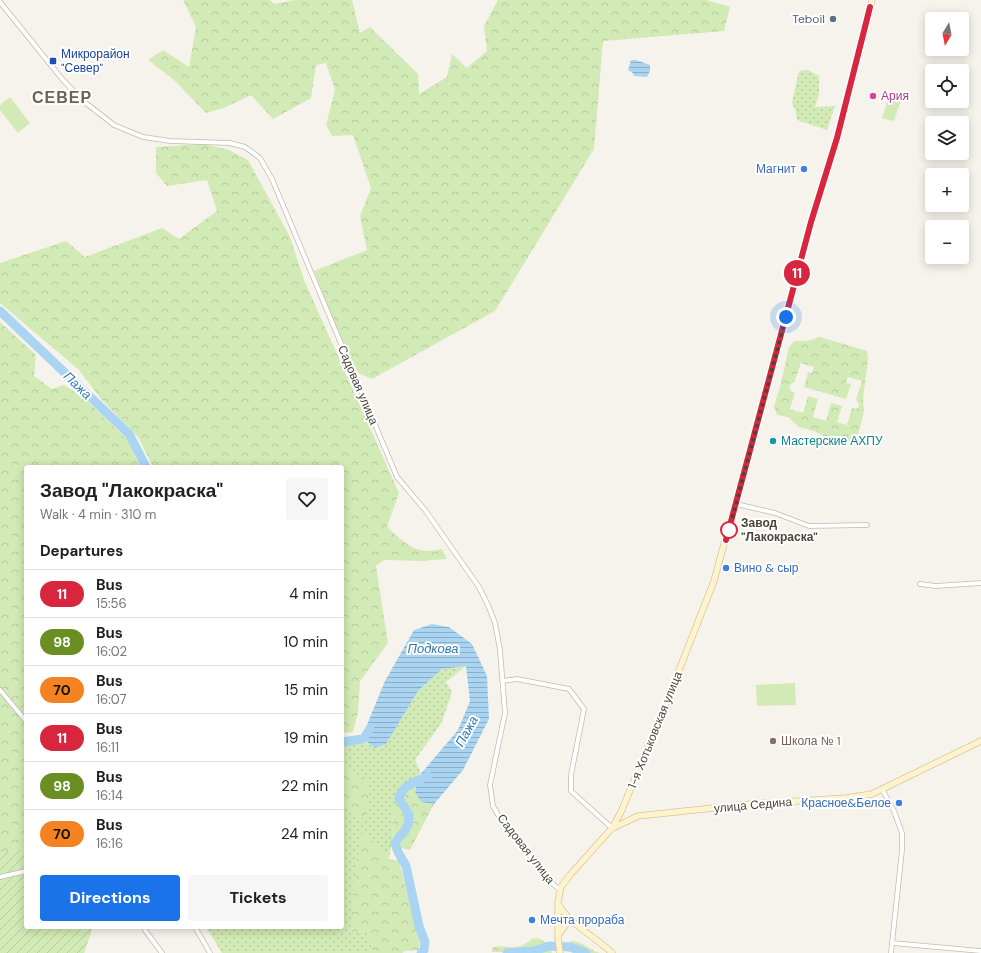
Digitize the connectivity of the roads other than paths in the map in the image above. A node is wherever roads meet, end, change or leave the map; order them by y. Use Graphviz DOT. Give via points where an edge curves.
graph roads {
  1 [pos="872,0"];
  2 [pos="0,2"];
  3 [pos="736,504"];
  4 [pos="867,526"];
  5 [pos="981,583"];
  6 [pos="920,584"];
  7 [pos="502,681"];
  8 [pos="0,690"];
  9 [pos="24,719"];
  10 [pos="981,741"];
  11 [pos="882,789"];
  12 [pos="612,828"];
  13 [pos="24,871"];
  14 [pos="0,877"];
  15 [pos="560,890"];
  16 [pos="559,904"];
  17 [pos="573,921"];
  18 [pos="196,929"];
  19 [pos="145,930"];
  20 [pos="558,938"];
  21 [pos="892,943"];
  22 [pos="981,951"];
  23 [pos="162,953"];
  24 [pos="210,953"];
  25 [pos="560,953"];
  26 [pos="612,953"];
  27 [pos="891,953"];
  1 -- 3 [label="main road, 1-я Хотьковская улица" via="837,138 811,222"];
  2 -- 7 [label="street, Садовая улица" via="63,80 82,100 114,125 143,137 170,141 230,143 245,147 260,158 272,179 398,478 425,510 479,587 488,605 499,643"];
  3 -- 4 [label="street" via="809,526"];
  3 -- 12 [label="main road, 1-я Хотьковская улица" via="709,595 621,812"];
  5 -- 6 [label="street" via="936,586"];
  7 -- 12 [label="street" via="517,679 569,689 584,710 571,775 571,791"];
  7 -- 15 [label="street, Садовая улица" via="504,713 490,785 493,806 504,825"];
  8 -- 9 [label="street"];
  10 -- 11 [label="main road, улица Седина"];
  11 -- 12 [label="main road, улица Седина" via="872,794 846,798 751,804 638,816"];
  11 -- 21 [label="street" via="902,833"];
  12 -- 15 [label="main road, 1-я Хотьковская улица"];
  13 -- 14 [label="street"];
  15 -- 16 [label="main road"];
  16 -- 17 [label="main road"];
  16 -- 20 [label="main road"];
  17 -- 20 [label="main road" via="566,924"];
  17 -- 26 [label="main road"];
  18 -- 24 [label="street"];
  19 -- 23 [label="street"];
  20 -- 25 [label="main road"];
  21 -- 22 [label="street"];
  21 -- 27 [label="street"];
}
